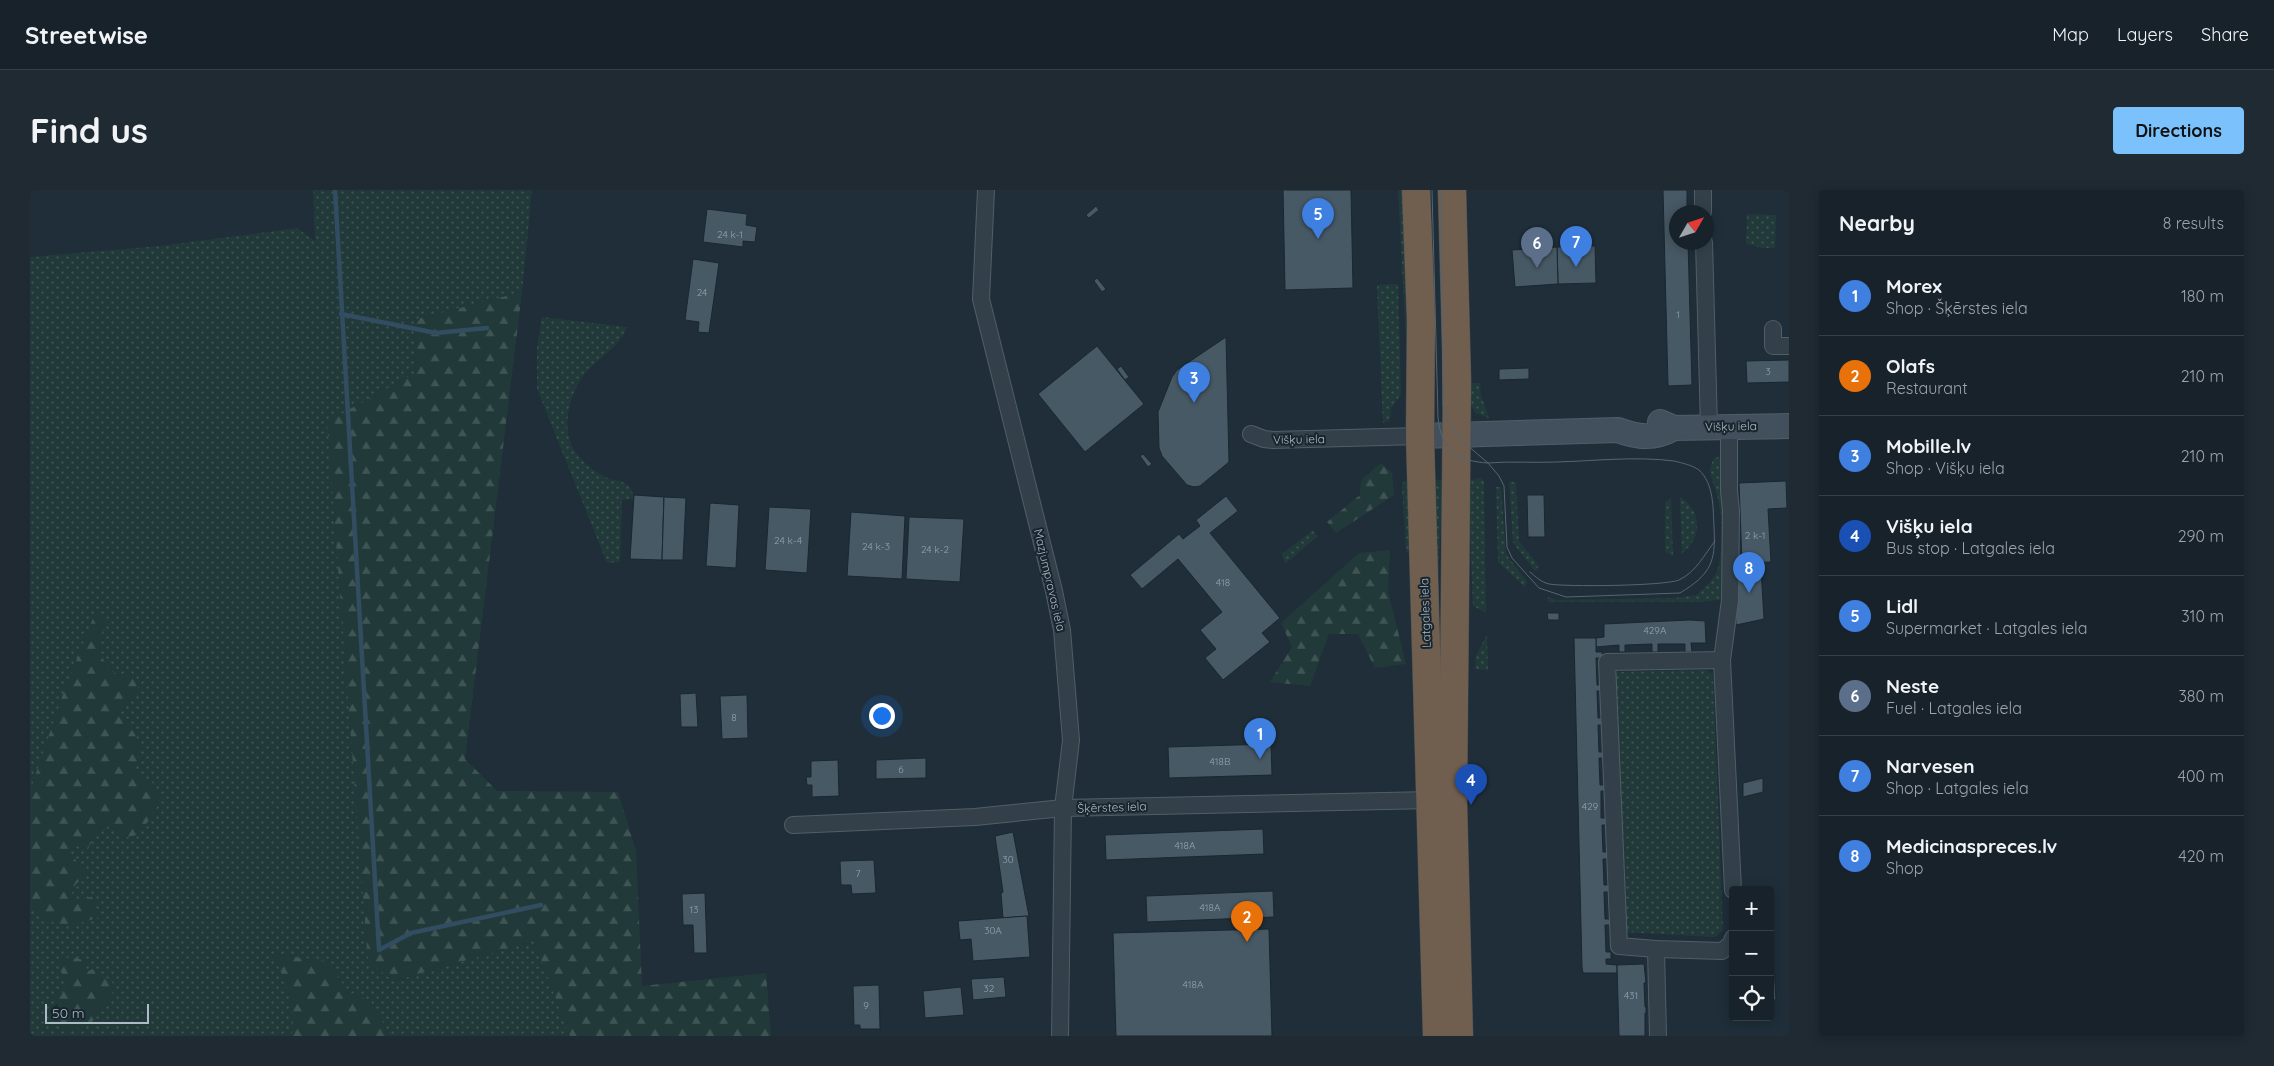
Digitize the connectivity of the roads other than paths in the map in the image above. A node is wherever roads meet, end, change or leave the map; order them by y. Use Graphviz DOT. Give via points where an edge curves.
graph roads {
  1 [pos="986,190"];
  2 [pos="1416,190"];
  3 [pos="1452,190"];
  4 [pos="1703,190"];
  5 [pos="1703,205"];
  6 [pos="1705,250"];
  7 [pos="1773,329"];
  8 [pos="1789,346"];
  9 [pos="1789,426"];
  10 [pos="1719,427"];
  11 [pos="1251,434"];
  12 [pos="1456,434"];
  13 [pos="1420,436"];
  14 [pos="1722,660"];
  15 [pos="1431,800"];
  16 [pos="1063,808"];
  17 [pos="793,825"];
  18 [pos="1733,886"];
  19 [pos="1729,945"];
  20 [pos="1656,949"];
  21 [pos="1060,1036"];
  22 [pos="1437,1036"];
  23 [pos="1459,1036"];
  24 [pos="1658,1036"];
  1 -- 16 [label="street, Mazjumpravas iela" via="981,299 1062,630 1071,740"];
  2 -- 13 [label="highway, Latgales iela" via="1421,320"];
  3 -- 12 [label="highway"];
  4 -- 5 [label="street"];
  6 -- 10 [label="street"];
  7 -- 8 [label="street" via="1774,346"];
  9 -- 10 [label="street, Višķu iela"];
  10 -- 12 [label="street, Višķu iela" via="1674,428 1658,422 1646,422 1630,423 1618,430"];
  10 -- 14 [label="street" via="1730,600"];
  11 -- 13 [label="street, Višķu iela" via="1273,440"];
  12 -- 13 [label="street, Višķu iela"];
  12 -- 23 [label="highway" via="1454,801"];
  13 -- 15 [label="highway, Latgales iela"];
  14 -- 18 [label="street"];
  14 -- 20 [label="street" via="1607,662 1619,946"];
  15 -- 16 [label="street, Šķērstes iela"];
  15 -- 22 [label="highway, Latgales iela"];
  16 -- 17 [label="street, Šķērstes iela" via="975,817"];
  16 -- 21 [label="street, Mazjumpravas iela"];
  19 -- 20 [label="street" via="1722,950"];
  20 -- 24 [label="street"];
}
